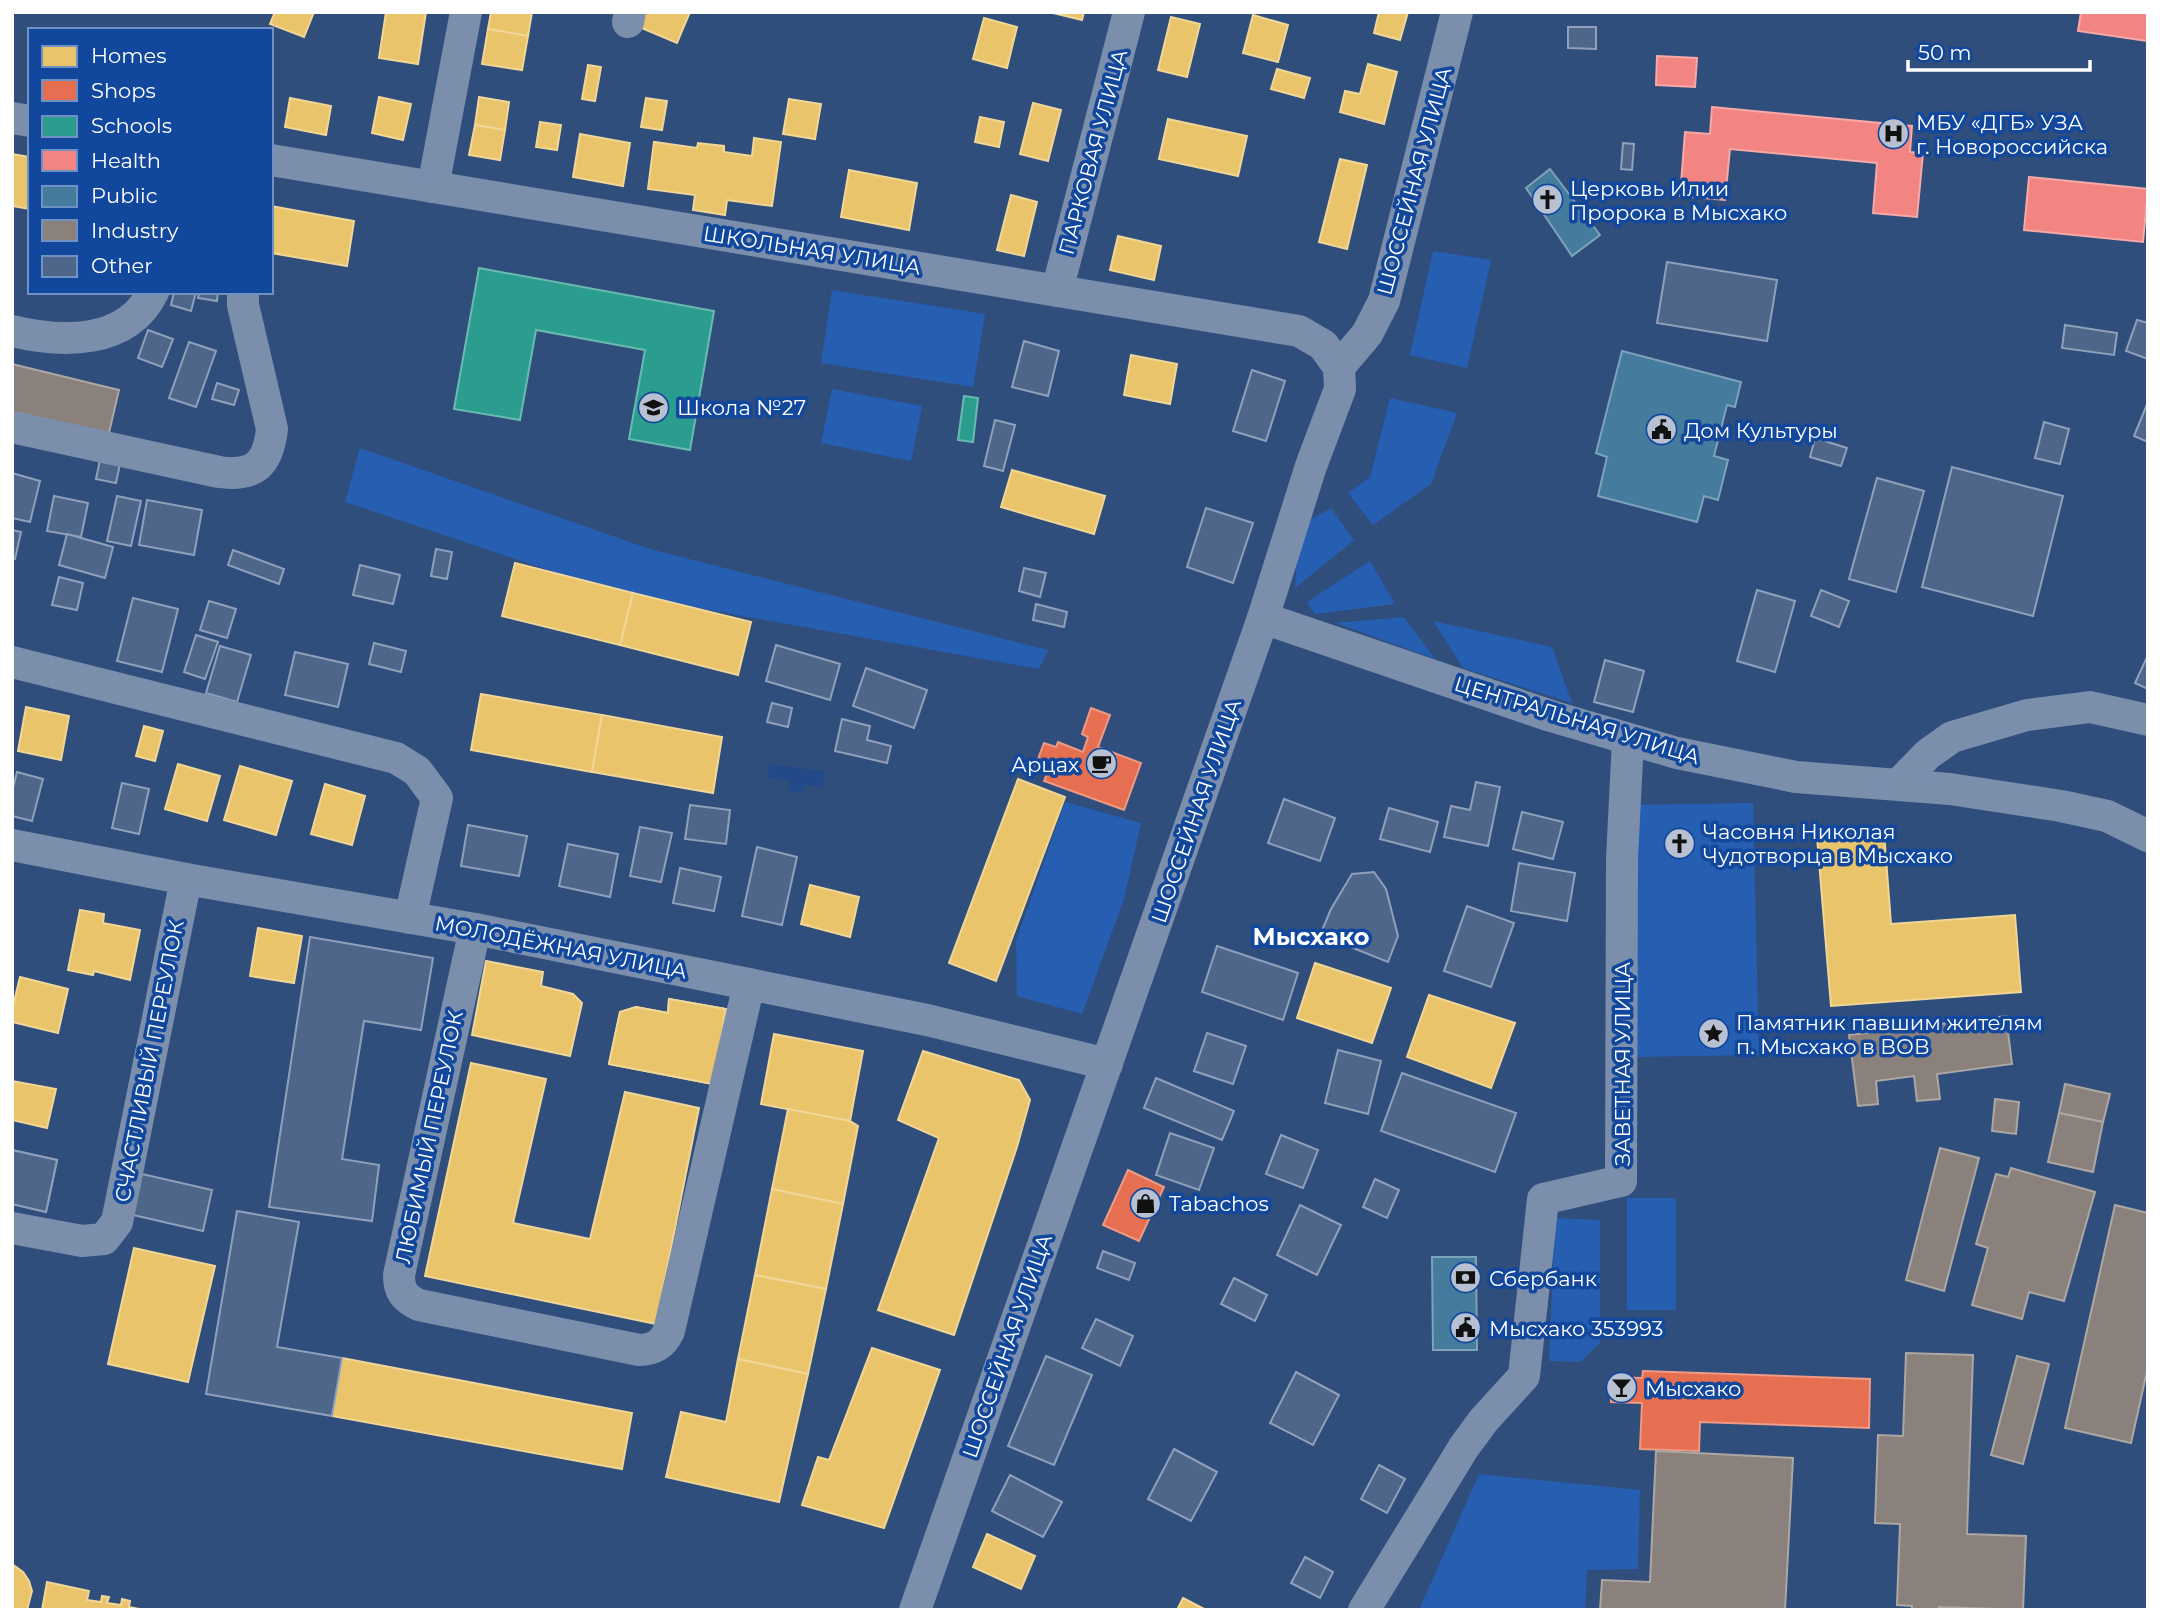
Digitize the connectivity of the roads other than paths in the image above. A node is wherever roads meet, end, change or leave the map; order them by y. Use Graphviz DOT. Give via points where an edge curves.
graph roads {
  1 [pos="466,12"];
  2 [pos="1129,12"];
  3 [pos="1457,12"];
  4 [pos="273,160"];
  5 [pos="433,187"];
  6 [pos="1057,291"];
  7 [pos="152,294"];
  8 [pos="243,294"];
  9 [pos="12,331"];
  10 [pos="1339,367"];
  11 [pos="12,427"];
  12 [pos="1263,618"];
  13 [pos="12,662"];
  14 [pos="2148,720"];
  15 [pos="1628,740"];
  16 [pos="1899,784"];
  17 [pos="2148,835"];
  18 [pos="12,845"];
  19 [pos="186,879"];
  20 [pos="410,918"];
  21 [pos="475,929"];
  22 [pos="750,984"];
  23 [pos="1107,1064"];
  24 [pos="12,1228"];
  25 [pos="915,1610"];
  26 [pos="1364,1610"];
  1 -- 5 [label="street"];
  2 -- 6 [label="street, ПАРКОВАЯ УЛИЦА"];
  3 -- 10 [label="street, ШОССЕЙНАЯ УЛИЦА" via="1384,301 1367,334"];
  4 -- 5 [label="street, ШКОЛЬНАЯ УЛИЦА"];
  5 -- 6 [label="street, ШКОЛЬНАЯ УЛИЦА"];
  6 -- 10 [label="street, ШКОЛЬНАЯ УЛИЦА" via="1299,331 1323,345"];
  7 -- 9 [label="street" via="146,307 125,324 96,336 66,339"];
  8 -- 11 [label="street" via="272,429 270,446 253,470 237,475 219,472"];
  10 -- 12 [label="street, ШОССЕЙНАЯ УЛИЦА" via="1340,389"];
  12 -- 15 [label="street, ЦЕНТРАЛЬНАЯ УЛИЦА"];
  12 -- 23 [label="street, ШОССЕЙНАЯ УЛИЦА"];
  13 -- 20 [label="street" via="396,758 417,771 437,798"];
  14 -- 16 [label="street" via="2090,707 2027,715 1952,737"];
  15 -- 16 [label="street, ЦЕНТРАЛЬНАЯ УЛИЦА" via="1796,777"];
  15 -- 26 [label="street, ЗАВЕТНАЯ УЛИЦА" via="1622,858 1622,1181 1542,1199 1524,1376 1464,1447"];
  16 -- 17 [label="street, ЦЕНТРАЛЬНАЯ УЛИЦА" via="2061,806 2108,816"];
  18 -- 19 [label="street, МОЛОДЁЖНАЯ УЛИЦА"];
  19 -- 20 [label="street, МОЛОДЁЖНАЯ УЛИЦА"];
  19 -- 24 [label="street, СЧАСТЛИВЫЙ ПЕРЕУЛОК" via="117,1222 104,1239 82,1241"];
  20 -- 21 [label="street, МОЛОДЁЖНАЯ УЛИЦА"];
  21 -- 22 [label="street, МОЛОДЁЖНАЯ УЛИЦА"];
  21 -- 22 [label="street, ЛЮБИМЫЙ ПЕРЕУЛОК" via="399,1288 419,1305 639,1350 663,1343 669,1331"];
  22 -- 23 [label="street, МОЛОДЁЖНАЯ УЛИЦА" via="927,1020"];
  23 -- 25 [label="street, ШОССЕЙНАЯ УЛИЦА"];
}
